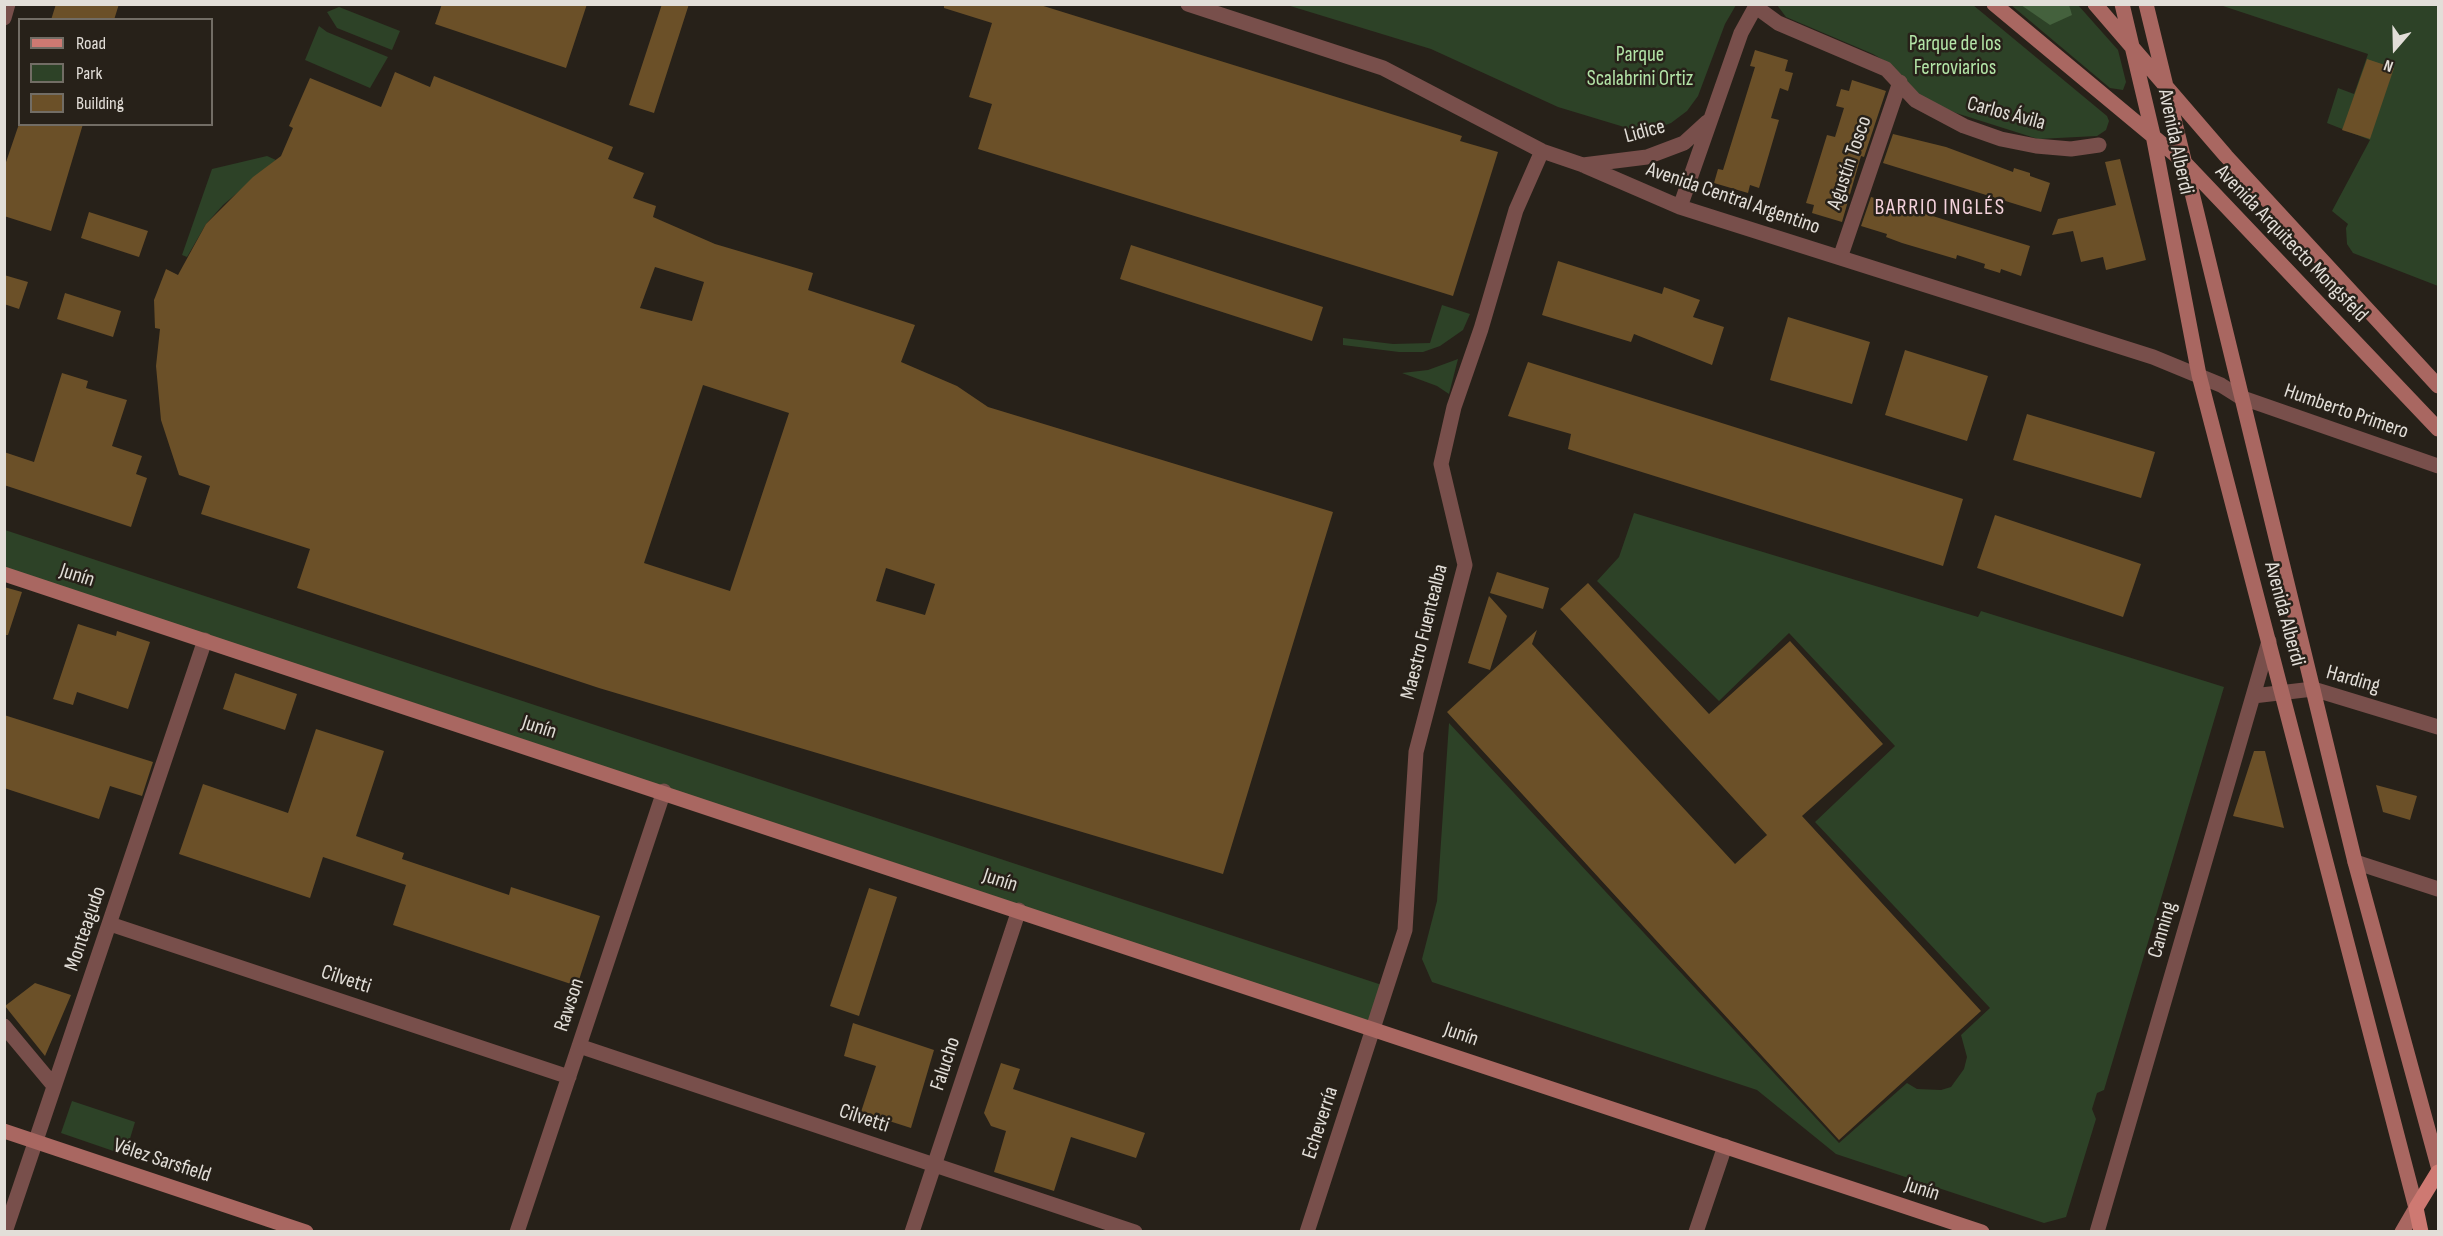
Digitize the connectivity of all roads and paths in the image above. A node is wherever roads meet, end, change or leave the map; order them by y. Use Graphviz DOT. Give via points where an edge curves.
graph roads {
  1 [pos="8,4"];
  2 [pos="1188,4"];
  3 [pos="1994,4"];
  4 [pos="2096,4"];
  5 [pos="2122,4"];
  6 [pos="2146,4"];
  7 [pos="1756,6"];
  8 [pos="4,18"];
  9 [pos="2133,47"];
  10 [pos="1900,82"];
  11 [pos="2165,84"];
  12 [pos="1709,120"];
  13 [pos="2153,135"];
  14 [pos="2099,145"];
  15 [pos="1542,151"];
  16 [pos="2184,162"];
  17 [pos="1583,165"];
  18 [pos="1680,207"];
  19 [pos="1840,258"];
  20 [pos="2199,375"];
  21 [pos="2439,386"];
  22 [pos="2240,397"];
  23 [pos="2439,429"];
  24 [pos="2439,466"];
  25 [pos="4,574"];
  26 [pos="205,640"];
  27 [pos="2269,641"];
  28 [pos="2313,689"];
  29 [pos="2283,691"];
  30 [pos="2253,696"];
  31 [pos="2439,728"];
  32 [pos="664,791"];
  33 [pos="2355,862"];
  34 [pos="2439,889"];
  35 [pos="1019,910"];
  36 [pos="110,924"];
  37 [pos="4,1026"];
  38 [pos="1375,1028"];
  39 [pos="579,1046"];
  40 [pos="569,1077"];
  41 [pos="54,1086"];
  42 [pos="4,1131"];
  43 [pos="36,1142"];
  44 [pos="1725,1146"];
  45 [pos="934,1165"];
  46 [pos="2439,1166"];
  47 [pos="2439,1172"];
  48 [pos="2416,1208"];
  49 [pos="5,1232"];
  50 [pos="306,1232"];
  51 [pos="517,1232"];
  52 [pos="912,1232"];
  53 [pos="1135,1232"];
  54 [pos="1307,1232"];
  55 [pos="1696,1232"];
  56 [pos="1982,1232"];
  57 [pos="2097,1232"];
  58 [pos="2402,1232"];
  59 [pos="2421,1232"];
  1 -- 8 [label="street"];
  2 -- 15 [label="street, Avenida Central Argentino" via="1383,68"];
  3 -- 13 [label="main road, Avenida Arquitecto Mongsfeld"];
  4 -- 9 [label="main road, Avenida Arquitecto Mongsfeld"];
  5 -- 9 [label="main road, Avenida Alberdi"];
  6 -- 11 [label="main road, Avenida Alberdi"];
  7 -- 10 [label="street, Carlos Ávila" via="1778,23 1886,69"];
  7 -- 12 [label="street, Lidice" via="1741,33"];
  9 -- 11 [label="main road, Avenida Arquitecto Mongsfeld"];
  9 -- 13 [label="main road, Avenida Alberdi"];
  10 -- 14 [label="street, Carlos Ávila" via="1915,100 1940,115 2001,139 2071,149"];
  10 -- 19 [label="street, Agustín Tosco"];
  11 -- 16 [label="main road, Avenida Alberdi"];
  11 -- 21 [label="main road, Avenida Arquitecto Mongsfeld" via="2226,156"];
  12 -- 17 [label="street, Lidice" via="1684,143 1647,157"];
  12 -- 18 [label="street, Lidice"];
  13 -- 16 [label="main road, Avenida Arquitecto Mongsfeld"];
  13 -- 20 [label="main road, Avenida Alberdi"];
  15 -- 17 [label="street, Avenida Central Argentino"];
  15 -- 38 [label="street, Maestro Fuentealba" via="1516,210 1454,407 1441,464 1466,565 1416,752 1405,930"];
  16 -- 22 [label="main road, Avenida Alberdi"];
  16 -- 23 [label="main road, Avenida Arquitecto Mongsfeld"];
  17 -- 18 [label="street, Avenida Central Argentino"];
  18 -- 19 [label="street, Avenida Central Argentino"];
  19 -- 20 [label="street, Avenida Central Argentino"];
  20 -- 22 [label="street, Avenida Central Argentino"];
  20 -- 27 [label="main road, Avenida Alberdi"];
  22 -- 24 [label="street, Humberto Primero"];
  22 -- 28 [label="main road, Avenida Alberdi"];
  25 -- 26 [label="main road, Junín"];
  26 -- 32 [label="main road, Junín"];
  26 -- 36 [label="street, Monteagudo"];
  27 -- 29 [label="main road, Avenida Alberdi"];
  27 -- 30 [label="street, Canning"];
  28 -- 29 [label="street, Harding"];
  28 -- 31 [label="street, Harding"];
  28 -- 33 [label="main road, Avenida Alberdi"];
  29 -- 30 [label="street, Harding"];
  29 -- 48 [label="main road, Avenida Alberdi"];
  30 -- 57 [label="street, Canning"];
  32 -- 35 [label="main road, Junín"];
  32 -- 39 [label="street, Rawson"];
  33 -- 34 [label="street"];
  33 -- 46 [label="main road, Avenida Alberdi"];
  35 -- 38 [label="main road, Junín"];
  35 -- 45 [label="street, Falucho"];
  36 -- 40 [label="street, Cilvetti"];
  36 -- 41 [label="street, Monteagudo"];
  37 -- 41 [label="street"];
  38 -- 44 [label="main road, Junín"];
  38 -- 54 [label="street, Echeverría"];
  39 -- 40 [label="street, Rawson"];
  39 -- 45 [label="street, Cilvetti"];
  40 -- 51 [label="street, Rawson"];
  41 -- 43 [label="street, Monteagudo"];
  42 -- 43 [label="main road, Vélez Sarsfield"];
  43 -- 49 [label="street, Monteagudo"];
  43 -- 50 [label="main road, Vélez Sarsfield"];
  44 -- 55 [label="street"];
  44 -- 56 [label="main road, Junín"];
  45 -- 52 [label="street, Falucho"];
  45 -- 53 [label="street, Cilvetti"];
  47 -- 48 [label="main road"];
  48 -- 58 [label="main road"];
  48 -- 59 [label="main road, Avenida Alberdi"];
}
